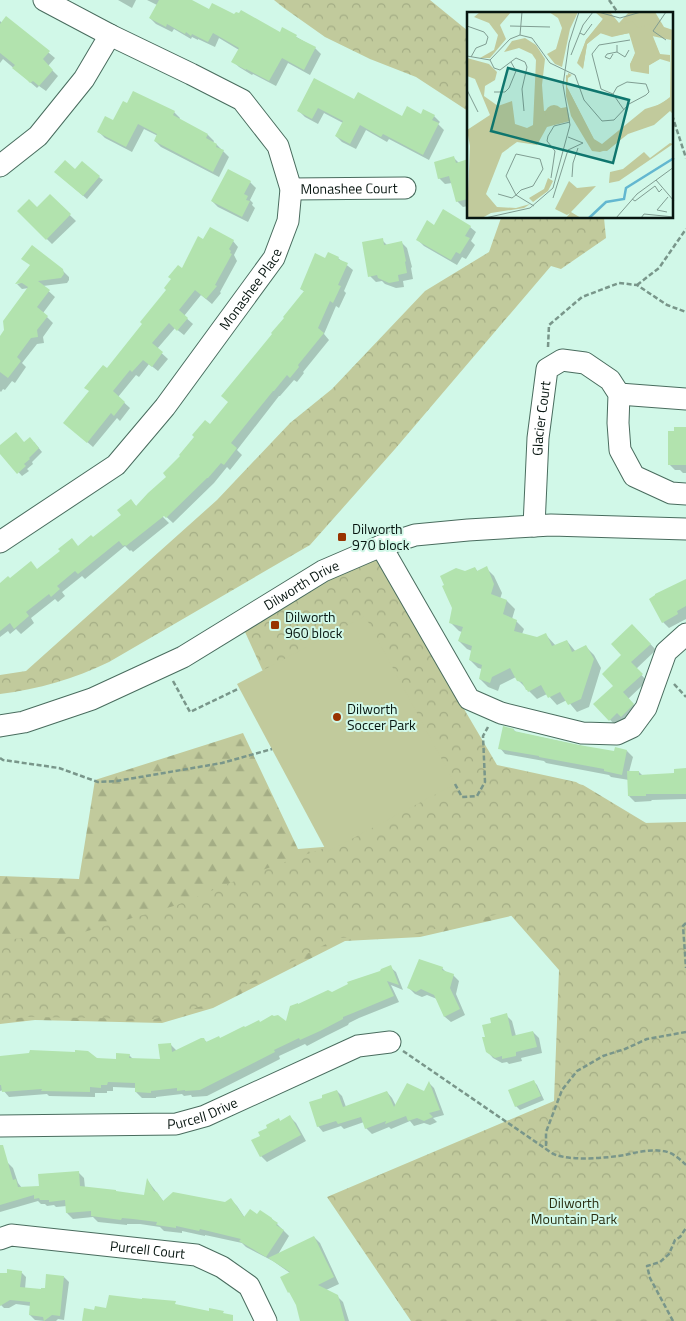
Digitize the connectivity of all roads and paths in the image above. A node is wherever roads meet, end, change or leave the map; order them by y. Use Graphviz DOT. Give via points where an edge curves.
graph roads {
  1 [pos="44,0"];
  2 [pos="609,0"];
  3 [pos="618,12"];
  4 [pos="110,35"];
  5 [pos="674,120"];
  6 [pos="686,158"];
  7 [pos="0,166"];
  8 [pos="405,188"];
  9 [pos="291,189"];
  10 [pos="686,229"];
  11 [pos="637,285"];
  12 [pos="686,312"];
  13 [pos="547,368"];
  14 [pos="619,394"];
  15 [pos="686,399"];
  16 [pos="686,494"];
  17 [pos="534,526"];
  18 [pos="686,529"];
  19 [pos="0,542"];
  20 [pos="381,546"];
  21 [pos="686,634"];
  22 [pos="164,664"];
  23 [pos="238,689"];
  24 [pos="501,714"];
  25 [pos="0,726"];
  26 [pos="272,749"];
  27 [pos="0,758"];
  28 [pos="455,784"];
  29 [pos="685,925"];
  30 [pos="686,968"];
  31 [pos="686,1032"];
  32 [pos="390,1042"];
  33 [pos="0,1126"];
  34 [pos="546,1149"];
  35 [pos="686,1165"];
  36 [pos="686,1228"];
  37 [pos="0,1239"];
  38 [pos="266,1321"];
  39 [pos="673,1321"];
  1 -- 4 [label="street, Monashee Place"];
  2 -- 3 [label="path"];
  4 -- 7 [label="street" via="84,79 38,136"];
  4 -- 9 [label="street, Monashee Place" via="242,100 278,146"];
  5 -- 6 [label="path"];
  8 -- 9 [label="street, Monashee Court"];
  9 -- 19 [label="street, Monashee Place" via="288,221 274,258 165,407 116,465"];
  10 -- 11 [label="path" via="659,268"];
  11 -- 12 [label="path" via="667,305"];
  11 -- 13 [label="path" via="619,283 582,297 549,325"];
  13 -- 14 [label="street, Glacier Court" via="562,360 585,363 610,380"];
  13 -- 17 [label="street, Glacier Court" via="538,438"];
  14 -- 15 [label="street"];
  14 -- 16 [label="street" via="620,450 634,476 671,494"];
  17 -- 18 [label="street, Dilworth Drive"];
  17 -- 20 [label="street, Dilworth Drive" via="415,536"];
  20 -- 22 [label="street, Dilworth Drive" via="323,571 183,657"];
  20 -- 24 [label="street" via="470,699"];
  21 -- 24 [label="street" via="666,652 646,708 632,727 617,734 582,733"];
  22 -- 23 [label="path" via="190,712"];
  22 -- 25 [label="street, Dilworth Drive" via="92,699 24,722"];
  24 -- 28 [label="path" via="483,736 484,782 477,796 462,796"];
  26 -- 27 [label="path" via="222,763 98,782 59,768"];
  29 -- 30 [label="path"];
  31 -- 34 [label="path" via="647,1039 603,1056 577,1071 562,1090 546,1132"];
  32 -- 33 [label="street, Purcell Drive" via="358,1046 205,1116 176,1124"];
  32 -- 34 [label="path"];
  34 -- 35 [label="path" via="554,1155 576,1158 665,1151"];
  36 -- 39 [label="path" via="660,1262 647,1266"];
  37 -- 38 [label="street, Purcell Court" via="11,1235 196,1255 222,1267 249,1286"];
}
